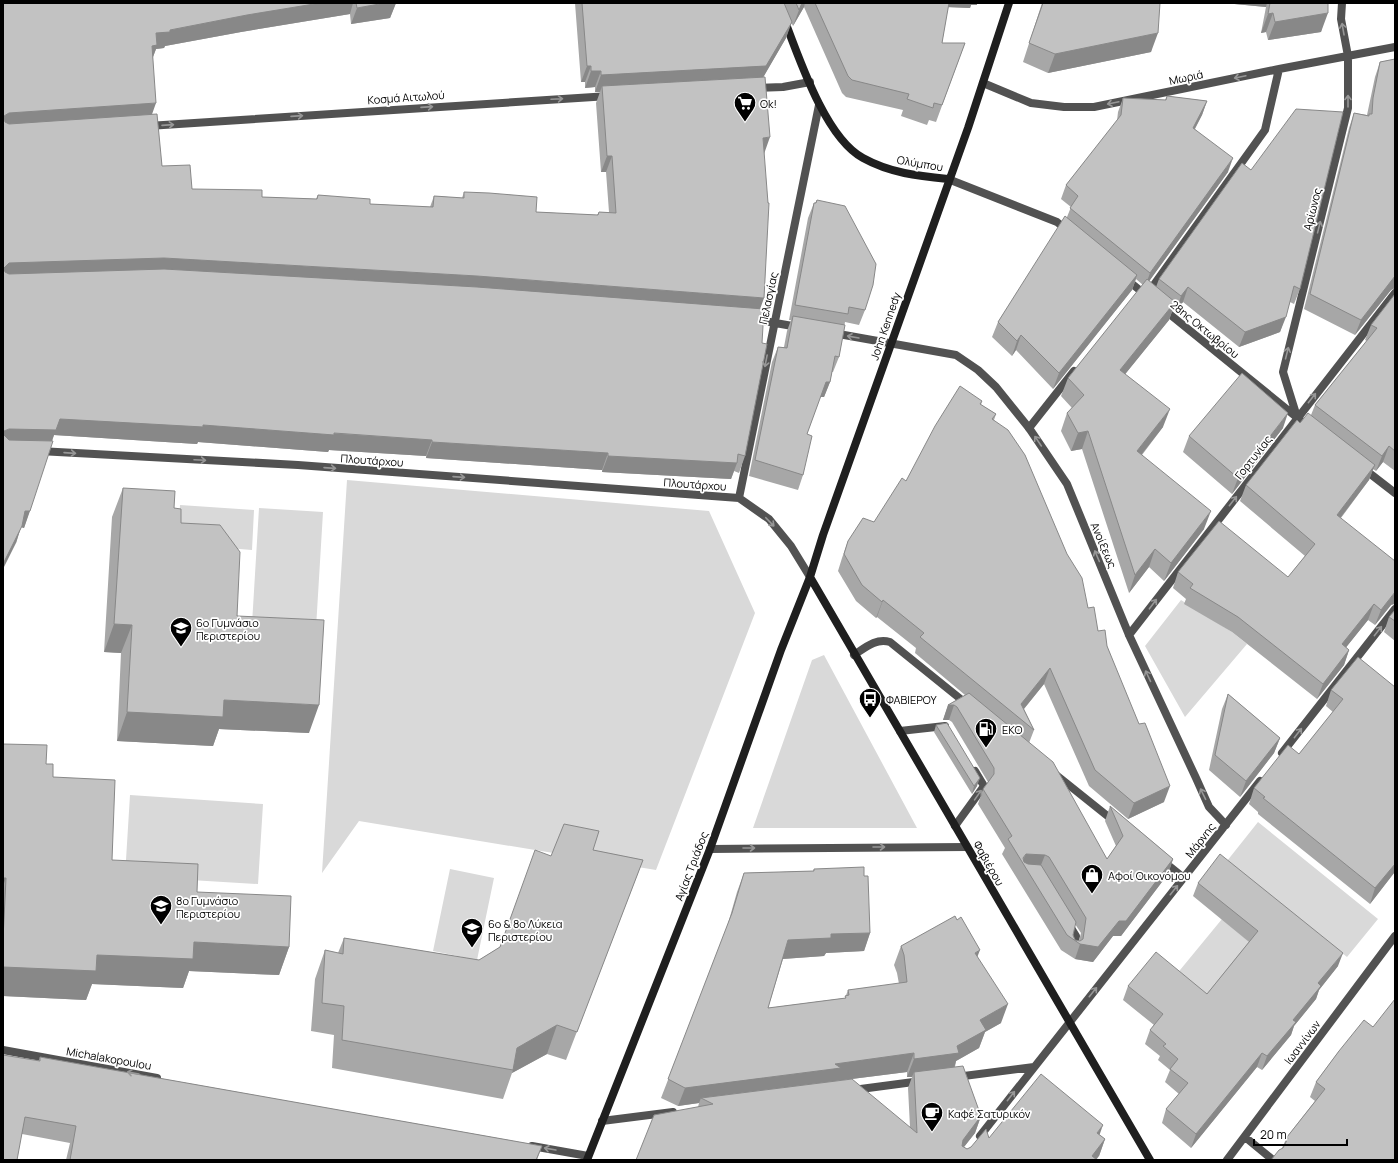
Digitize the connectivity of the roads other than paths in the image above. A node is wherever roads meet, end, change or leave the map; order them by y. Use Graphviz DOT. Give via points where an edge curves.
graph roads {
  1 [pos="778,3"];
  2 [pos="1009,3"];
  3 [pos="1342,3"];
  4 [pos="1395,47"];
  5 [pos="1348,56"];
  6 [pos="1279,69"];
  7 [pos="810,82"];
  8 [pos="984,83"];
  9 [pos="744,89"];
  10 [pos="619,96"];
  11 [pos="819,105"];
  12 [pos="136,126"];
  13 [pos="948,180"];
  14 [pos="1074,236"];
  15 [pos="1121,275"];
  16 [pos="1395,293"];
  17 [pos="1152,300"];
  18 [pos="746,318"];
  19 [pos="774,323"];
  20 [pos="805,328"];
  21 [pos="821,331"];
  22 [pos="891,343"];
  23 [pos="1081,362"];
  24 [pos="1298,418"];
  25 [pos="1029,428"];
  26 [pos="1316,432"];
  27 [pos="30,451"];
  28 [pos="1358,465"];
  29 [pos="1395,493"];
  30 [pos="739,498"];
  31 [pos="810,577"];
  32 [pos="1395,609"];
  33 [pos="1129,635"];
  34 [pos="854,655"];
  35 [pos="976,711"];
  36 [pos="900,731"];
  37 [pos="951,732"];
  38 [pos="1279,757"];
  39 [pos="972,766"];
  40 [pos="1049,770"];
  41 [pos="1264,776"];
  42 [pos="1226,825"];
  43 [pos="955,826"];
  44 [pos="1123,829"];
  45 [pos="967,847"];
  46 [pos="710,849"];
  47 [pos="1153,853"];
  48 [pos="1184,878"];
  49 [pos="1064,916"];
  50 [pos="1395,936"];
  51 [pos="1073,951"];
  52 [pos="1069,1022"];
  53 [pos="3,1050"];
  54 [pos="1034,1067"];
  55 [pos="948,1078"];
  56 [pos="167,1079"];
  57 [pos="932,1080"];
  58 [pos="846,1091"];
  59 [pos="681,1111"];
  60 [pos="602,1121"];
  61 [pos="1245,1137"];
  62 [pos="976,1142"];
  63 [pos="526,1145"];
  64 [pos="588,1158"];
  65 [pos="1150,1160"];
  66 [pos="1227,1160"];
  67 [pos="1273,1160"];
  1 -- 7 [label="street"];
  2 -- 8 [label="street, John Kennedy"];
  5 -- 3 [label="street, Αρίωνος, one-way" via="1341,19"];
  4 -- 5 [label="street, Μωριά"];
  5 -- 6 [label="street, Μωριά"];
  24 -- 5 [label="street, Αρίωνος, one-way" via="1283,372 1348,108"];
  6 -- 8 [label="street, Μωριά, one-way" via="1094,107 1031,103"];
  6 -- 17 [label="street" via="1265,130"];
  7 -- 9 [label="street"];
  7 -- 11 [label="street"];
  8 -- 13 [label="street, John Kennedy"];
  12 -- 10 [label="street, Κοσμά Αιτωλού, one-way"];
  11 -- 13 [label="street, Ολύμπου" via="841,139 862,158 898,173"];
  11 -- 19 [label="street, Πελασγίας"];
  13 -- 14 [label="street" via="1057,222"];
  13 -- 22 [label="street, John Kennedy"];
  15 -- 17 [label="street, 28ης Οκτωβρίου" via="1136,293"];
  24 -- 16 [label="street, Γορτυνίας, one-way"];
  17 -- 24 [label="street, 28ης Οκτωβρίου"];
  18 -- 19 [label="street"];
  19 -- 20 [label="street"];
  19 -- 30 [label="street, Πελασγίας, one-way"];
  22 -- 21 [label="street, Ανοίξεως, one-way"];
  22 -- 25 [label="street, Ανοίξεως" via="956,355 978,370 996,387"];
  22 -- 31 [label="street, John Kennedy"];
  23 -- 25 [label="street"];
  24 -- 26 [label="street, 28ης Οκτωβρίου"];
  33 -- 24 [label="street, Γορτυνίας, one-way"];
  33 -- 25 [label="street, Ανοίξεως, one-way" via="1067,484"];
  27 -- 30 [label="street, Πλουτάρχου, one-way" via="298,465"];
  28 -- 29 [label="street"];
  30 -- 31 [label="street, one-way" via="769,519 791,546"];
  31 -- 34 [label="street, Φαβιέρου"];
  31 -- 46 [label="street, Αγίας Τριάδος" via="781,650"];
  38 -- 32 [label="street, one-way"];
  42 -- 33 [label="street, Ανοίξεως, one-way" via="1209,806"];
  34 -- 35 [label="street" via="874,642 890,642"];
  34 -- 36 [label="street, Φαβιέρου"];
  36 -- 37 [label="street" via="947,725"];
  36 -- 43 [label="street, Φαβιέρου"];
  43 -- 39 [label="street, one-way" via="984,786"];
  40 -- 44 [label="street"];
  41 -- 42 [label="street, Μάρνης"];
  42 -- 48 [label="street, Μάρνης"];
  43 -- 45 [label="street, Φαβιέρου"];
  46 -- 45 [label="street, one-way"];
  45 -- 52 [label="street, Φαβιέρου"];
  46 -- 60 [label="street, Αγίας Τριάδος"];
  47 -- 48 [label="street"];
  52 -- 48 [label="street, Μάρνης, one-way"];
  49 -- 51 [label="street" via="1076,936"];
  50 -- 61 [label="street, Ιωαννίνων"];
  52 -- 54 [label="street, Μάρνης"];
  52 -- 65 [label="street, Φαβιέρου"];
  56 -- 53 [label="street, Michalakopoulou, one-way"];
  54 -- 55 [label="street"];
  62 -- 54 [label="street, Μάρνης, one-way"];
  57 -- 58 [label="street"];
  59 -- 60 [label="street"];
  60 -- 64 [label="street, Αγίας Τριάδος"];
  61 -- 66 [label="street, Ιωαννίνων"];
  61 -- 67 [label="street"];
  64 -- 63 [label="street, one-way"];
}
